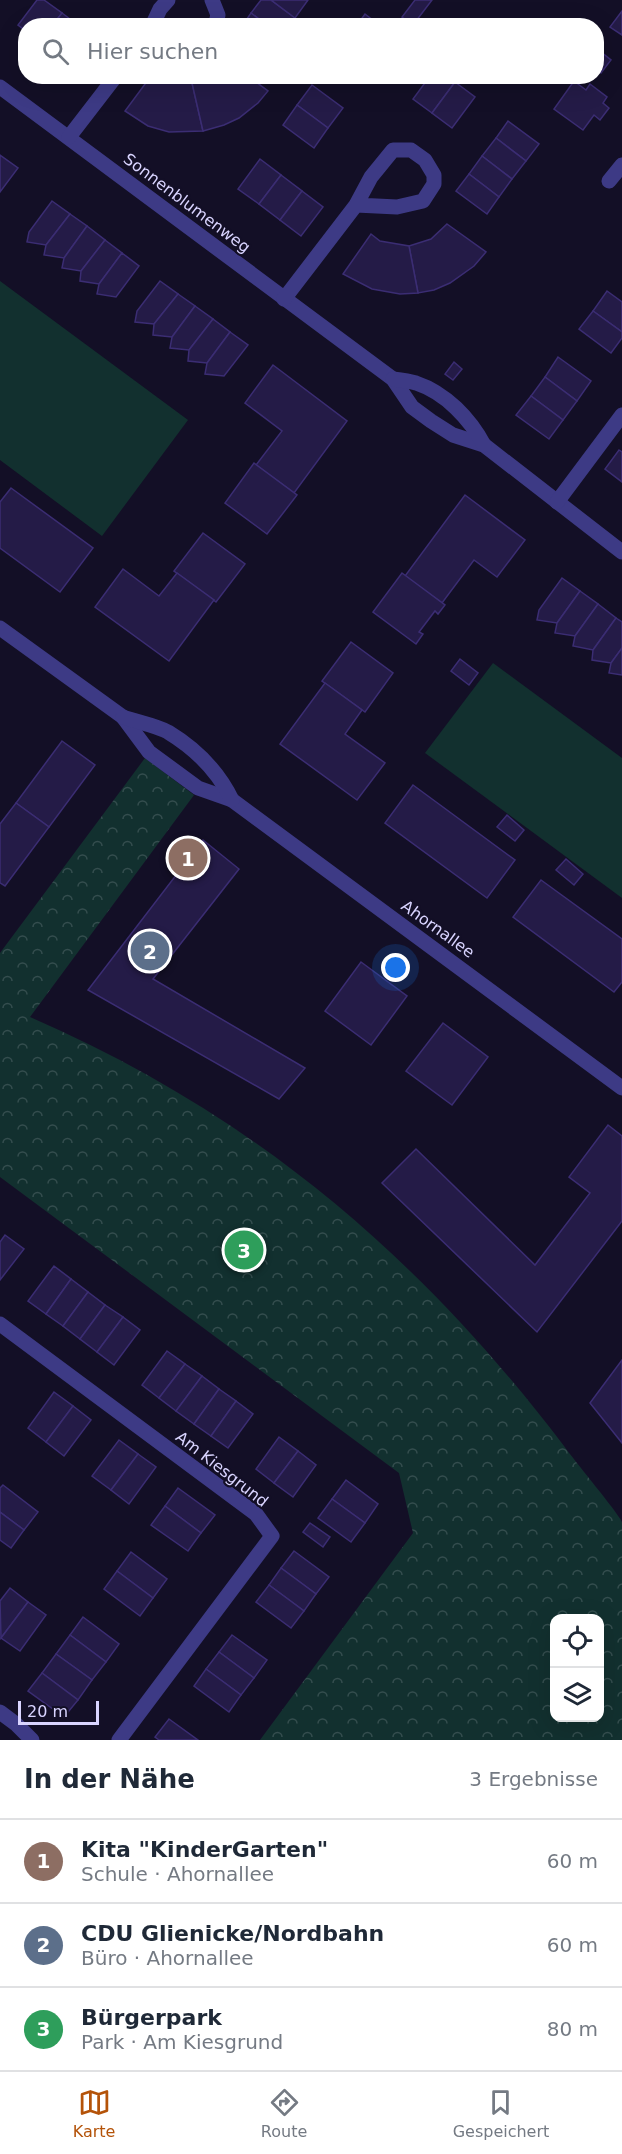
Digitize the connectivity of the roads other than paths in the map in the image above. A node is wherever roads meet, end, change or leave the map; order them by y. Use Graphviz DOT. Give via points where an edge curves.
graph roads {
  1 [pos="168,0"];
  2 [pos="212,0"];
  3 [pos="156,18"];
  4 [pos="217,18"];
  5 [pos="110,84"];
  6 [pos="0,87"];
  7 [pos="69,136"];
  8 [pos="622,165"];
  9 [pos="609,181"];
  10 [pos="356,205"];
  11 [pos="284,299"];
  12 [pos="393,379"];
  13 [pos="622,415"];
  14 [pos="484,445"];
  15 [pos="557,502"];
  16 [pos="622,552"];
  17 [pos="0,627"];
  18 [pos="123,717"];
  19 [pos="232,800"];
  20 [pos="622,1088"];
  21 [pos="0,1324"];
  22 [pos="0,1712"];
  23 [pos="32,1740"];
  24 [pos="119,1740"];
  1 -- 3 [label="street"];
  2 -- 4 [label="street"];
  5 -- 7 [label="street"];
  6 -- 7 [label="street, Sonnenblumenweg"];
  7 -- 11 [label="street, Sonnenblumenweg"];
  8 -- 9 [label="street"];
  10 -- 10 [label="street" via="371,177 393,150 411,150 425,160 434,175 434,184 423,201 397,207"];
  10 -- 11 [label="street"];
  11 -- 12 [label="street, Sonnenblumenweg"];
  12 -- 14 [label="street, Sonnenblumenweg" via="412,407 431,421 453,435"];
  12 -- 14 [label="street, Sonnenblumenweg" via="422,386 447,402 467,418"];
  13 -- 15 [label="street"];
  14 -- 15 [label="street, Sonnenblumenweg"];
  15 -- 16 [label="street, Sonnenblumenweg"];
  17 -- 18 [label="street, Ahornallee"];
  18 -- 19 [label="street, Ahornallee" via="149,752 198,788"];
  18 -- 19 [label="street, Ahornallee" via="167,731 213,768"];
  19 -- 20 [label="street, Ahornallee"];
  21 -- 24 [label="street, Am Kiesgrund" via="256,1514 272,1536"];
  22 -- 23 [label="street"];
}
